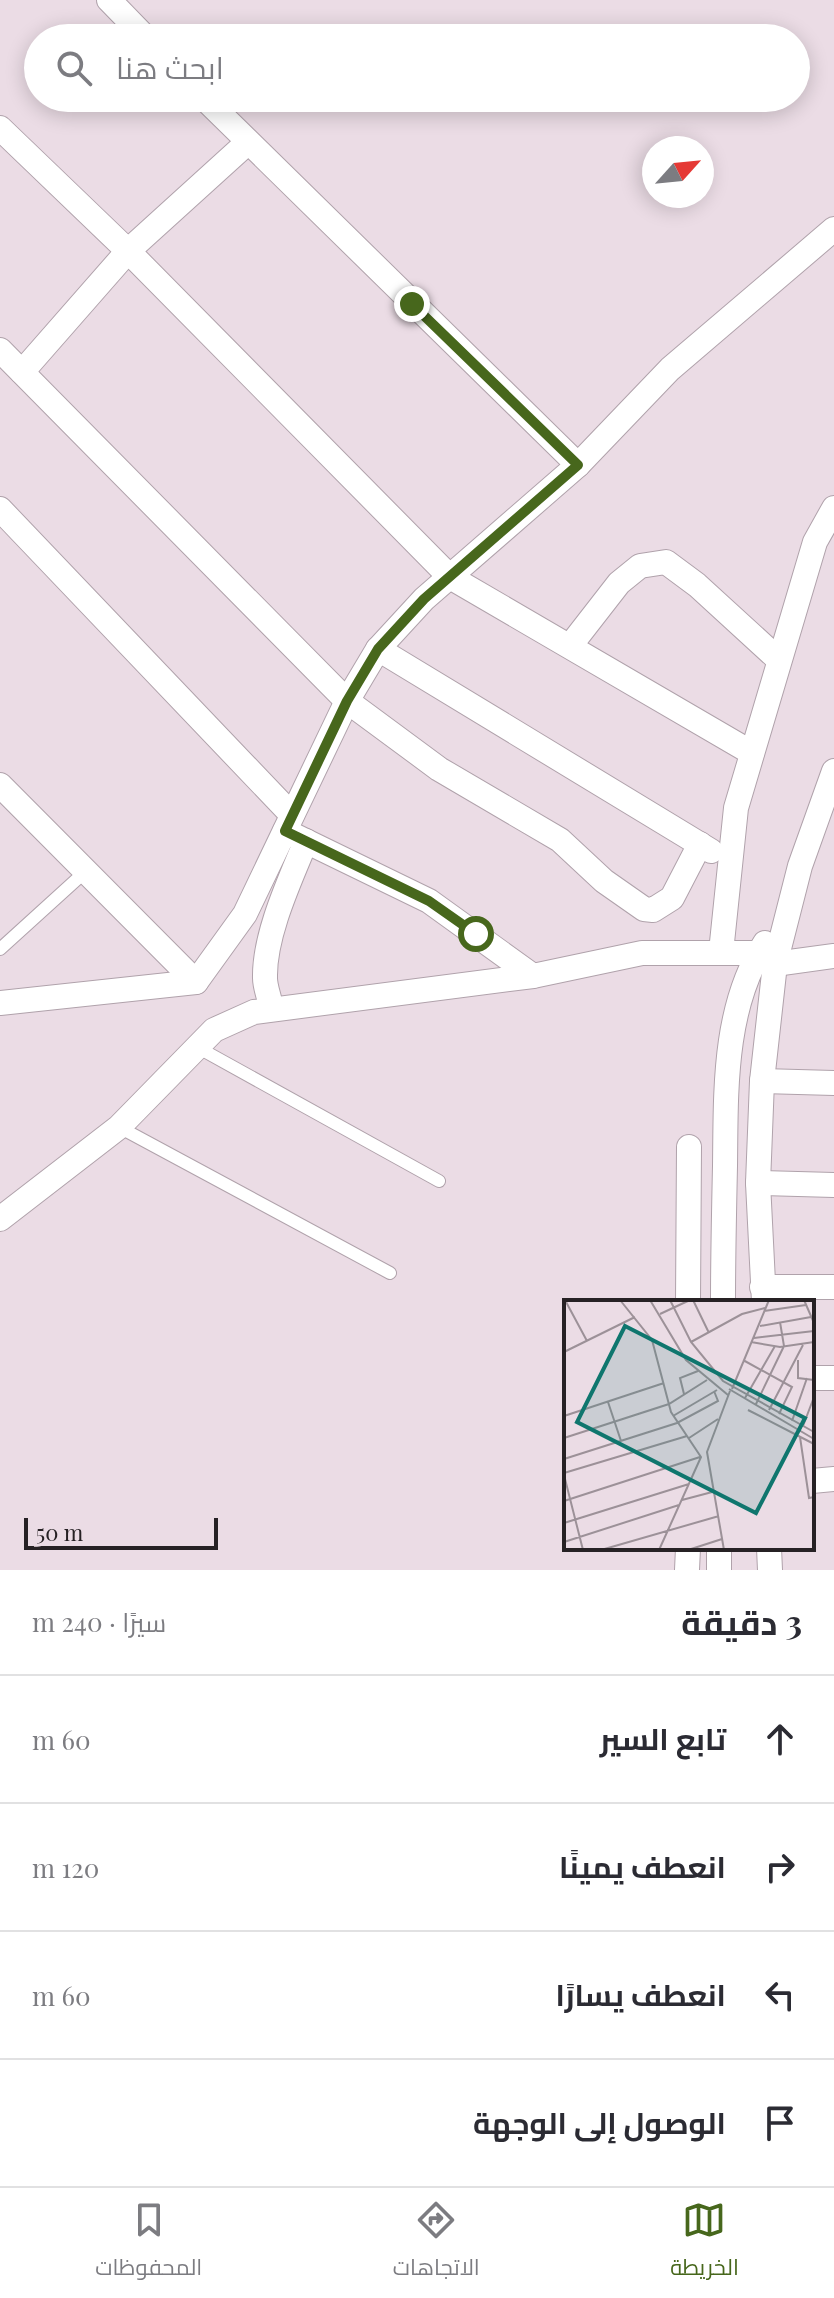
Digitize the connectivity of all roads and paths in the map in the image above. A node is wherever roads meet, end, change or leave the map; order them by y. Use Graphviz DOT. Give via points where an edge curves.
graph roads {
  1 [pos="109,0"];
  2 [pos="132,24"];
  3 [pos="217,112"];
  4 [pos="0,128"];
  5 [pos="247,143"];
  6 [pos="834,229"];
  7 [pos="128,251"];
  8 [pos="0,350"];
  9 [pos="22,372"];
  10 [pos="578,465"];
  11 [pos="834,508"];
  12 [pos="0,509"];
  13 [pos="450,577"];
  14 [pos="570,646"];
  15 [pos="378,649"];
  16 [pos="779,660"];
  17 [pos="347,701"];
  18 [pos="752,753"];
  19 [pos="834,771"];
  20 [pos="2,792"];
  21 [pos="295,829"];
  22 [pos="700,844"];
  23 [pos="729,862"];
  24 [pos="86,871"];
  25 [pos="644,909"];
  26 [pos="0,949"];
  27 [pos="721,952"];
  28 [pos="642,953"];
  29 [pos="834,956"];
  30 [pos="767,959"];
  31 [pos="533,976"];
  32 [pos="196,982"];
  33 [pos="0,1003"];
  34 [pos="271,1008"];
  35 [pos="197,1047"];
  36 [pos="762,1081"];
  37 [pos="834,1083"];
  38 [pos="119,1127"];
  39 [pos="689,1147"];
  40 [pos="439,1181"];
  41 [pos="758,1183"];
  42 [pos="834,1185"];
  43 [pos="5,1207"];
  44 [pos="390,1273"];
  45 [pos="834,1287"];
  46 [pos="763,1294"];
  47 [pos="688,1300"];
  48 [pos="723,1300"];
  49 [pos="834,1479"];
  50 [pos="814,1481"];
  51 [pos="688,1550"];
  52 [pos="769,1550"];
  53 [pos="687,1570"];
  54 [pos="770,1570"];
  1 -- 2 [label="street"];
  3 -- 5 [label="street"];
  4 -- 7 [label="street"];
  5 -- 7 [label="street"];
  5 -- 10 [label="street"];
  6 -- 10 [label="street" via="670,369"];
  7 -- 9 [label="street"];
  7 -- 13 [label="street"];
  8 -- 9 [label="street"];
  9 -- 17 [label="street"];
  10 -- 13 [label="street"];
  11 -- 16 [label="street" via="815,542"];
  12 -- 21 [label="street"];
  13 -- 14 [label="street"];
  13 -- 15 [label="street"];
  14 -- 16 [label="street" via="619,583 640,566 666,562"];
  14 -- 18 [label="street"];
  15 -- 17 [label="street"];
  15 -- 22 [label="street"];
  16 -- 18 [label="street"];
  17 -- 21 [label="street"];
  17 -- 25 [label="street" via="439,769 560,840"];
  18 -- 23 [label="street" via="736,808"];
  19 -- 30 [label="street" via="785,925"];
  20 -- 24 [label="street"];
  21 -- 31 [label="street" via="429,901"];
  21 -- 32 [label="street" via="245,914"];
  21 -- 34 [label="street" via="267,956"];
  22 -- 23 [label="street"];
  22 -- 25 [label="street" via="672,898 653,910"];
  23 -- 27 [label="street"];
  24 -- 26 [label="lane"];
  24 -- 32 [label="street"];
  25 -- 28 [label="street"];
  27 -- 28 [label="street"];
  27 -- 30 [label="street"];
  28 -- 31 [label="street"];
  29 -- 30 [label="street"];
  30 -- 36 [label="street"];
  30 -- 48 [label="street" via="743,990 731,1037"];
  31 -- 34 [label="street"];
  32 -- 33 [label="street"];
  34 -- 35 [label="street" via="214,1030"];
  35 -- 38 [label="street"];
  35 -- 40 [label="lane"];
  36 -- 37 [label="street"];
  36 -- 41 [label="street"];
  38 -- 43 [label="street"];
  38 -- 44 [label="lane"];
  39 -- 47 [label="street"];
  41 -- 42 [label="street"];
  41 -- 46 [label="street"];
  45 -- 46 [label="street"];
  49 -- 50 [label="street"];
  51 -- 53 [label="street"];
  52 -- 54 [label="street"];
}
